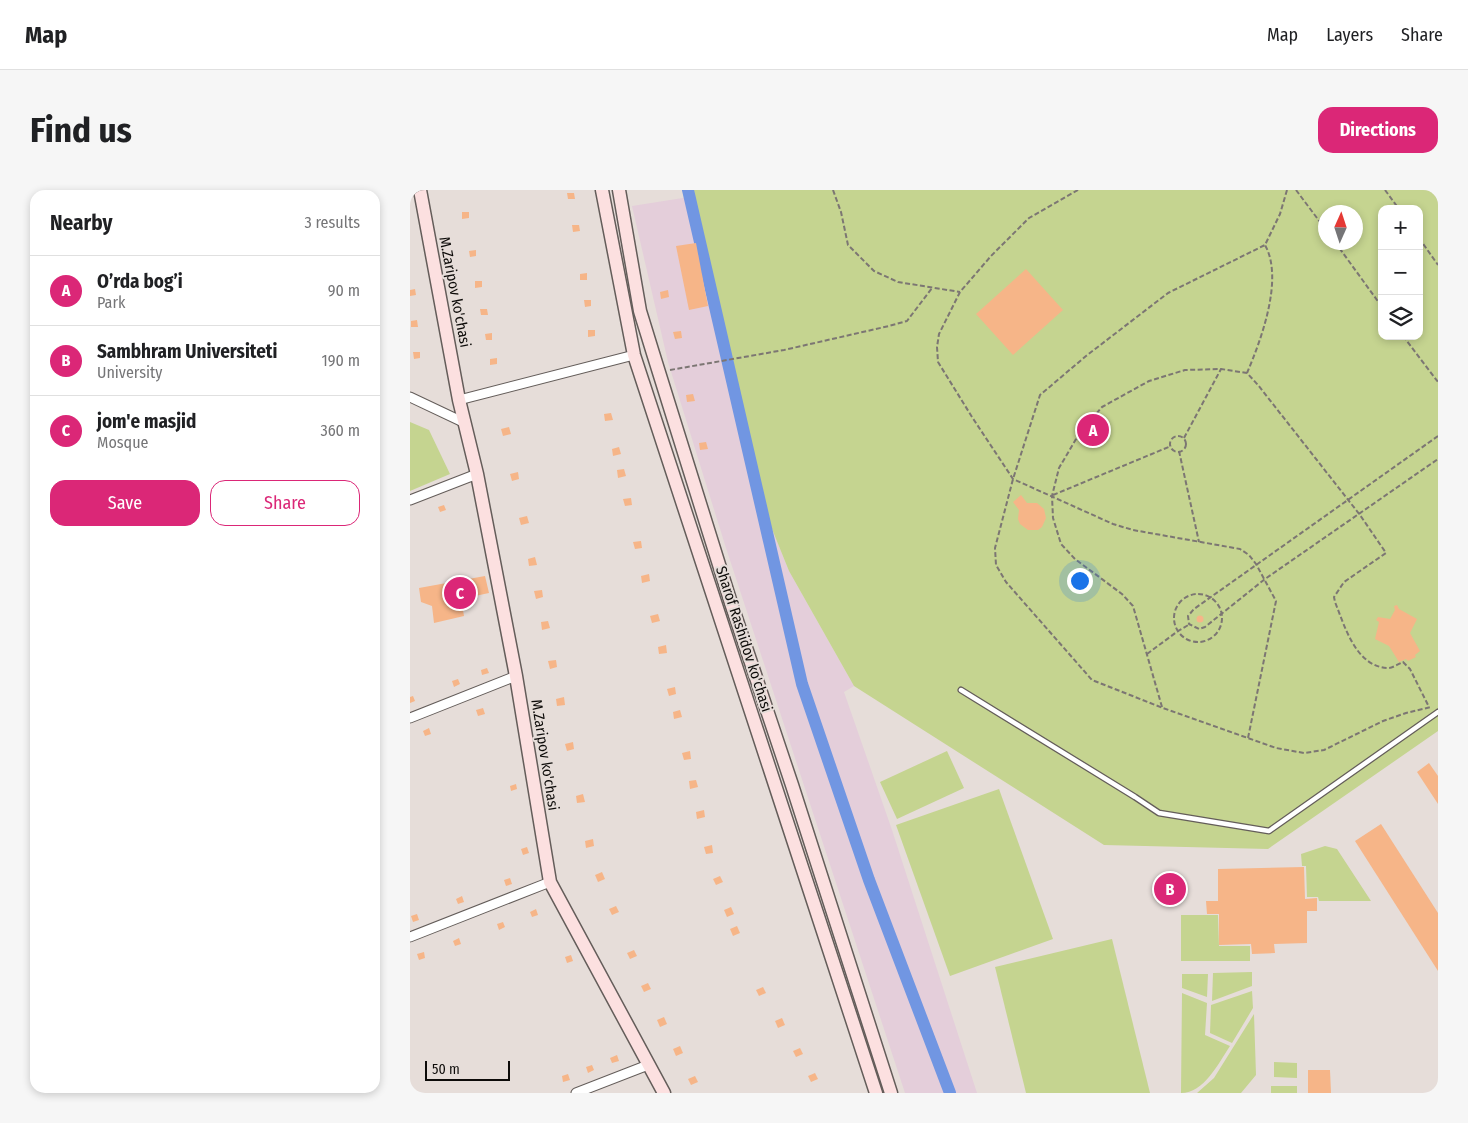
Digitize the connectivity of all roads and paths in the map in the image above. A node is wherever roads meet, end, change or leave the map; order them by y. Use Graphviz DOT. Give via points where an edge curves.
graph roads {
  1 [pos="420,190"];
  2 [pos="602,190"];
  3 [pos="619,190"];
  4 [pos="833,190"];
  5 [pos="1078,190"];
  6 [pos="1287,190"];
  7 [pos="1296,190"];
  8 [pos="1385,190"];
  9 [pos="1396,205"];
  10 [pos="1318,219"];
  11 [pos="1423,244"];
  12 [pos="1265,245"];
  13 [pos="1341,250"];
  14 [pos="1438,265"];
  15 [pos="932,288"];
  16 [pos="960,292"];
  17 [pos="1378,301"];
  18 [pos="1406,340"];
  19 [pos="652,350"];
  20 [pos="634,354"];
  21 [pos="1221,369"];
  22 [pos="659,372"];
  23 [pos="1247,373"];
  24 [pos="1438,382"];
  25 [pos="410,397"];
  26 [pos="459,400"];
  27 [pos="465,424"];
  28 [pos="1438,436"];
  29 [pos="1184,438"];
  30 [pos="1171,446"];
  31 [pos="1179,452"];
  32 [pos="1438,459"];
  33 [pos="476,474"];
  34 [pos="1013,479"];
  35 [pos="1052,496"];
  36 [pos="410,500"];
  37 [pos="1348,500"];
  38 [pos="1360,515"];
  39 [pos="1200,542"];
  40 [pos="1256,564"];
  41 [pos="1265,579"];
  42 [pos="1210,598"];
  43 [pos="1222,612"];
  44 [pos="1190,624"];
  45 [pos="1178,631"];
  46 [pos="1147,654"];
  47 [pos="516,676"];
  48 [pos="961,690"];
  49 [pos="1438,705"];
  50 [pos="1429,707"];
  51 [pos="1163,708"];
  52 [pos="1438,712"];
  53 [pos="410,718"];
  54 [pos="1248,738"];
  55 [pos="550,882"];
  56 [pos="410,937"];
  57 [pos="648,1065"];
  58 [pos="576,1093"];
  59 [pos="664,1093"];
  60 [pos="876,1093"];
  61 [pos="891,1093"];
  1 -- 26 [label="street, M.Zaripov ko'chasi"];
  2 -- 20 [label="street, Sharof Rashidov ko'chasi"];
  3 -- 19 [label="street" via="640,311"];
  4 -- 15 [label="path" via="848,245 874,271 898,282"];
  5 -- 16 [label="path" via="1029,218"];
  6 -- 12 [label="path"];
  7 -- 10 [label="path"];
  8 -- 9 [label="path"];
  11 -- 14 [label="path"];
  12 -- 23 [label="path" via="1272,289 1268,314"];
  12 -- 34 [label="path" via="1168,293 1040,395"];
  13 -- 17 [label="path"];
  15 -- 16 [label="path"];
  15 -- 22 [label="path" via="907,321 784,350"];
  16 -- 34 [label="path" via="939,334 938,362"];
  18 -- 24 [label="path"];
  19 -- 20 [label="street"];
  19 -- 22 [label="street"];
  20 -- 26 [label="street"];
  20 -- 60 [label="street, Sharof Rashidov ko'chasi"];
  21 -- 23 [label="path"];
  21 -- 29 [label="path"];
  21 -- 35 [label="path" via="1185,370 1164,376 1102,407 1079,434 1059,468"];
  22 -- 61 [label="street"];
  23 -- 37 [label="path"];
  25 -- 27 [label="street"];
  26 -- 27 [label="street, M.Zaripov ko'chasi"];
  27 -- 33 [label="street, M.Zaripov ko'chasi"];
  28 -- 37 [label="path"];
  29 -- 30 [label="path" via="1174,437"];
  29 -- 31 [label="path" via="1185,448"];
  30 -- 31 [label="path"];
  30 -- 35 [label="path"];
  31 -- 39 [label="path"];
  32 -- 38 [label="path"];
  33 -- 36 [label="street"];
  33 -- 47 [label="street, M.Zaripov ko'chasi"];
  34 -- 35 [label="path"];
  34 -- 51 [label="path" via="995,548 996,565 1006,582 1092,680"];
  35 -- 39 [label="path" via="1113,524"];
  35 -- 46 [label="path" via="1053,518 1061,544 1133,606"];
  37 -- 38 [label="path"];
  37 -- 40 [label="path"];
  38 -- 41 [label="path"];
  38 -- 50 [label="path" via="1386,553 1344,582 1334,597 1335,602 1346,631 1362,656 1375,665 1390,668 1403,662 1410,669"];
  39 -- 40 [label="path" via="1240,550 1249,554"];
  40 -- 41 [label="path"];
  40 -- 42 [label="path"];
  41 -- 43 [label="path"];
  41 -- 54 [label="path" via="1276,601"];
  42 -- 43 [label="path"];
  42 -- 44 [label="path" via="1190,612"];
  42 -- 45 [label="path" via="1198,594 1182,599 1174,613"];
  43 -- 44 [label="path" via="1202,628 1194,628"];
  43 -- 45 [label="path" via="1220,628 1209,639 1194,642"];
  44 -- 45 [label="path"];
  45 -- 46 [label="path"];
  46 -- 51 [label="path"];
  47 -- 53 [label="street"];
  47 -- 55 [label="street, M.Zaripov ko'chasi"];
  48 -- 52 [label="lane" via="1159,813 1269,831"];
  49 -- 50 [label="path"];
  50 -- 54 [label="path" via="1383,721 1324,750 1304,752 1276,748"];
  51 -- 54 [label="path"];
  55 -- 56 [label="street"];
  55 -- 57 [label="street, M.Zaripov ko'chasi"];
  57 -- 58 [label="street"];
  57 -- 59 [label="street, M.Zaripov ko'chasi"];
}
